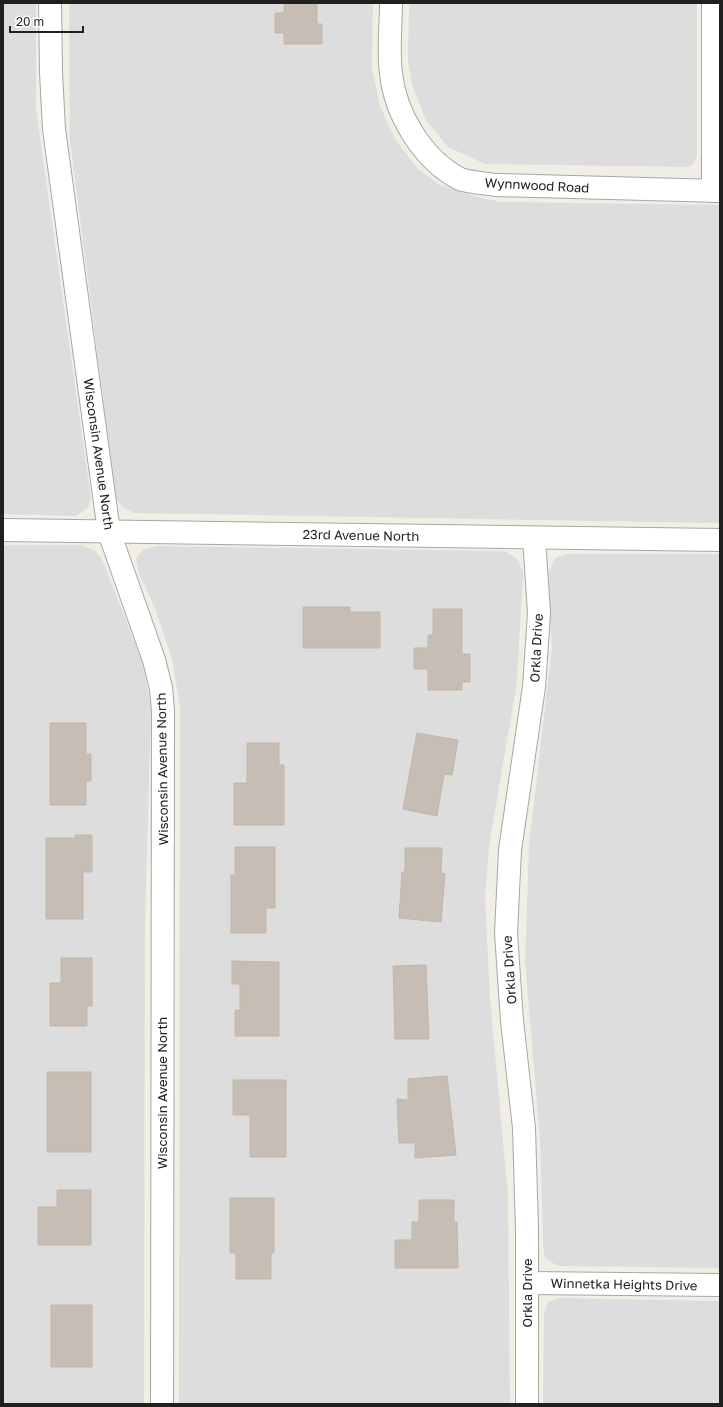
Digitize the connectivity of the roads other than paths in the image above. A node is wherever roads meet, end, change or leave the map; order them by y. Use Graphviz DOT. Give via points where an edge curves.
graph roads {
  1 [pos="50,3"];
  2 [pos="391,3"];
  3 [pos="713,3"];
  4 [pos="716,191"];
  5 [pos="3,530"];
  6 [pos="109,532"];
  7 [pos="534,538"];
  8 [pos="720,540"];
  9 [pos="528,1283"];
  10 [pos="720,1285"];
  11 [pos="162,1404"];
  12 [pos="527,1404"];
  1 -- 6 [label="street, Wisconsin Avenue North" via="54,129"];
  2 -- 4 [label="street, Wynnwood Road" via="391,73 399,108 415,138 436,161 461,179 496,185"];
  3 -- 4 [label="street"];
  5 -- 6 [label="street, 23rd Avenue North"];
  6 -- 7 [label="street, 23rd Avenue North"];
  6 -- 11 [label="street, Wisconsin Avenue North" via="154,660 161,688 163,711"];
  7 -- 8 [label="street, 23rd Avenue North"];
  7 -- 9 [label="street, Orkla Drive" via="539,613 534,687 510,850 506,934 512,1021 524,1128"];
  9 -- 10 [label="street, Winnetka Heights Drive"];
  9 -- 12 [label="street, Orkla Drive"];
}
